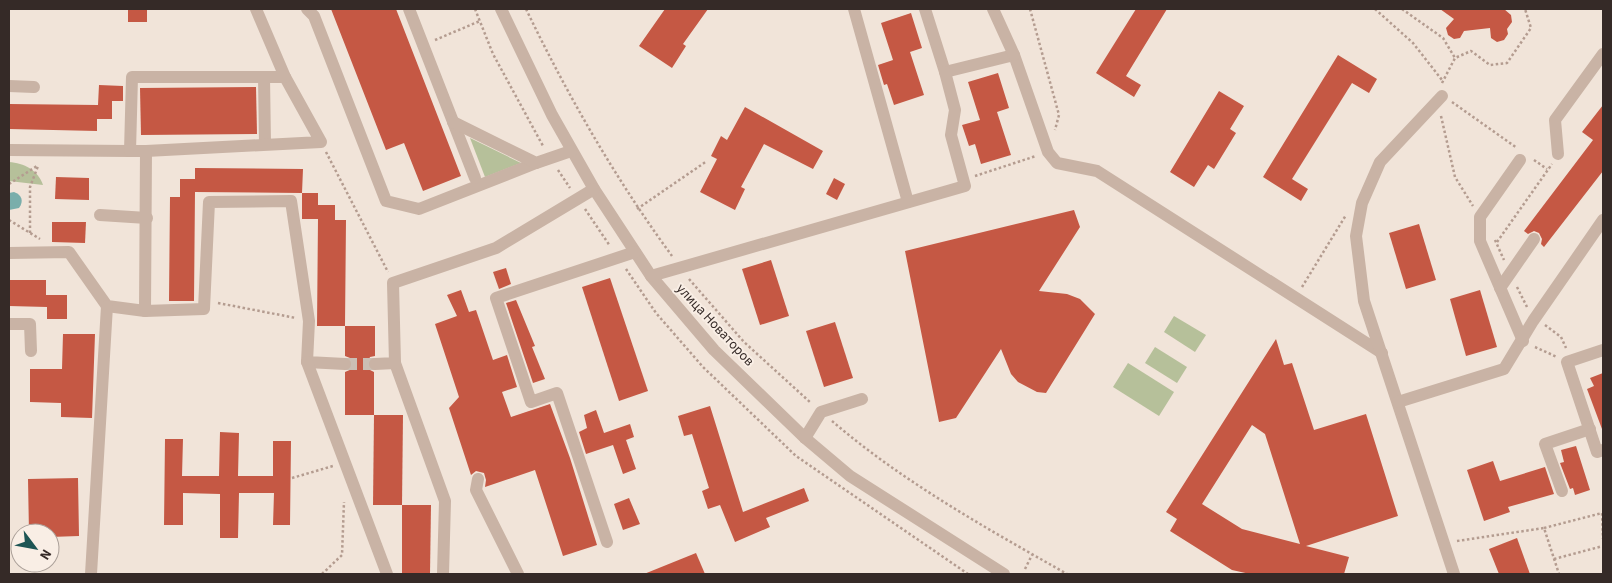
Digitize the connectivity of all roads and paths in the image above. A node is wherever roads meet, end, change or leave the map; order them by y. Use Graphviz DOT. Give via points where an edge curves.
graph roads {
  1 [pos="256,9"];
  2 [pos="307,9"];
  3 [pos="409,9"];
  4 [pos="501,9"];
  5 [pos="526,9"];
  6 [pos="854,9"];
  7 [pos="925,9"];
  8 [pos="993,9"];
  9 [pos="1375,9"];
  10 [pos="1402,9"];
  11 [pos="1525,9"];
  12 [pos="480,21"];
  13 [pos="423,46"];
  14 [pos="1603,54"];
  15 [pos="1014,55"];
  16 [pos="1455,58"];
  17 [pos="945,72"];
  18 [pos="264,77"];
  19 [pos="286,77"];
  20 [pos="1443,81"];
  21 [pos="9,86"];
  22 [pos="34,86"];
  23 [pos="1442,96"];
  24 [pos="453,122"];
  25 [pos="321,142"];
  26 [pos="265,144"];
  27 [pos="9,150"];
  28 [pos="45,150"];
  29 [pos="130,151"];
  30 [pos="146,151"];
  31 [pos="571,151"];
  32 [pos="1558,154"];
  33 [pos="1525,157"];
  34 [pos="707,161"];
  35 [pos="536,163"];
  36 [pos="38,166"];
  37 [pos="1547,169"];
  38 [pos="475,178"];
  39 [pos="9,184"];
  40 [pos="594,189"];
  41 [pos="908,202"];
  42 [pos="1362,202"];
  43 [pos="637,209"];
  44 [pos="100,215"];
  45 [pos="1480,217"];
  46 [pos="147,218"];
  47 [pos="9,220"];
  48 [pos="1603,220"];
  49 [pos="30,233"];
  50 [pos="1534,239"];
  51 [pos="42,240"];
  52 [pos="1497,242"];
  53 [pos="9,252"];
  54 [pos="634,252"];
  55 [pos="680,267"];
  56 [pos="1510,273"];
  57 [pos="651,276"];
  58 [pos="394,283"];
  59 [pos="1500,288"];
  60 [pos="1295,298"];
  61 [pos="204,300"];
  62 [pos="107,306"];
  63 [pos="145,311"];
  64 [pos="1536,317"];
  65 [pos="308,320"];
  66 [pos="9,324"];
  67 [pos="1523,341"];
  68 [pos="1603,350"];
  69 [pos="32,351"];
  70 [pos="1382,353"];
  71 [pos="1570,361"];
  72 [pos="307,362"];
  73 [pos="395,363"];
  74 [pos="345,364"];
  75 [pos="374,364"];
  76 [pos="862,399"];
  77 [pos="1398,402"];
  78 [pos="821,412"];
  79 [pos="1590,429"];
  80 [pos="805,438"];
  81 [pos="1603,450"];
  82 [pos="346,462"];
  83 [pos="292,478"];
  84 [pos="478,479"];
  85 [pos="1562,491"];
  86 [pos="344,499"];
  87 [pos="1544,528"];
  88 [pos="1603,539"];
  89 [pos="606,542"];
  90 [pos="1443,543"];
  91 [pos="1603,546"];
  92 [pos="1032,554"];
  93 [pos="1554,559"];
  94 [pos="1024,569"];
  95 [pos="91,574"];
  96 [pos="322,574"];
  97 [pos="387,574"];
  98 [pos="443,574"];
  99 [pos="518,574"];
  100 [pos="1004,574"];
  101 [pos="1068,574"];
  102 [pos="1454,574"];
  103 [pos="1559,574"];
  1 -- 19 [label="street"];
  2 -- 35 [label="street" via="314,16 386,201 419,209"];
  3 -- 13 [label="street"];
  4 -- 31 [label="street, улица Новаторов"];
  5 -- 43 [label="path" via="588,130"];
  6 -- 41 [label="street"];
  7 -- 17 [label="street"];
  8 -- 15 [label="street"];
  9 -- 20 [label="path" via="1413,43"];
  10 -- 16 [label="path" via="1443,38"];
  11 -- 16 [label="path" via="1531,28 1507,63 1490,65 1471,51"];
  12 -- 13 [label="path"];
  13 -- 24 [label="street"];
  14 -- 32 [label="street" via="1555,120"];
  15 -- 17 [label="street"];
  15 -- 60 [label="street" via="1048,152 1056,163 1097,171"];
  16 -- 20 [label="path"];
  17 -- 41 [label="street" via="955,110 951,135 965,186"];
  18 -- 19 [label="street"];
  18 -- 26 [label="street"];
  18 -- 29 [label="street" via="132,77"];
  19 -- 25 [label="street"];
  20 -- 23 [label="path"];
  21 -- 22 [label="street"];
  23 -- 33 [label="path"];
  23 -- 42 [label="street" via="1380,162"];
  23 -- 45 [label="path" via="1440,112 1455,177"];
  24 -- 35 [label="street"];
  24 -- 38 [label="street"];
  25 -- 26 [label="street"];
  25 -- 58 [label="path"];
  26 -- 30 [label="street"];
  27 -- 28 [label="street"];
  28 -- 29 [label="street"];
  28 -- 36 [label="path"];
  29 -- 30 [label="street"];
  30 -- 46 [label="street"];
  31 -- 35 [label="street"];
  31 -- 40 [label="street, улица Новаторов"];
  32 -- 37 [label="path"];
  33 -- 37 [label="path"];
  33 -- 45 [label="street"];
  34 -- 43 [label="path"];
  36 -- 39 [label="path"];
  36 -- 49 [label="path" via="30,187"];
  37 -- 52 [label="path"];
  40 -- 54 [label="street, улица Новаторов"];
  40 -- 58 [label="street" via="496,248"];
  41 -- 55 [label="street"];
  42 -- 60 [label="path" via="1355,201"];
  42 -- 70 [label="street" via="1356,236 1364,301"];
  43 -- 55 [label="path"];
  44 -- 46 [label="street"];
  45 -- 52 [label="path"];
  45 -- 59 [label="street" via="1480,241"];
  46 -- 63 [label="street"];
  47 -- 49 [label="path"];
  48 -- 64 [label="street"];
  49 -- 51 [label="path"];
  50 -- 56 [label="street"];
  52 -- 56 [label="path"];
  53 -- 62 [label="street" via="69,252"];
  54 -- 57 [label="street, улица Новаторов"];
  54 -- 89 [label="street" via="496,298 531,402 557,393"];
  55 -- 57 [label="street"];
  55 -- 78 [label="path" via="744,342"];
  56 -- 59 [label="street"];
  56 -- 64 [label="path" via="1529,311"];
  57 -- 80 [label="street, улица Новаторов" via="714,350"];
  58 -- 73 [label="street"];
  59 -- 67 [label="street"];
  60 -- 70 [label="street"];
  61 -- 63 [label="street" via="204,309"];
  61 -- 65 [label="path"];
  61 -- 65 [label="street" via="209,202 290,201"];
  62 -- 63 [label="street"];
  62 -- 95 [label="street"];
  64 -- 67 [label="street"];
  64 -- 71 [label="path" via="1561,337"];
  65 -- 72 [label="street"];
  66 -- 69 [label="street" via="30,324"];
  67 -- 71 [label="path"];
  67 -- 77 [label="street" via="1504,369"];
  68 -- 71 [label="street"];
  70 -- 77 [label="street"];
  71 -- 79 [label="street"];
  72 -- 74 [label="street"];
  72 -- 82 [label="street"];
  73 -- 75 [label="street"];
  73 -- 98 [label="street" via="445,501"];
  76 -- 78 [label="street"];
  77 -- 90 [label="street"];
  78 -- 80 [label="street"];
  78 -- 92 [label="path" via="891,467"];
  79 -- 81 [label="street" via="1597,452"];
  79 -- 85 [label="street" via="1545,444"];
  80 -- 100 [label="street, улица Новаторов" via="850,476"];
  82 -- 83 [label="path"];
  82 -- 97 [label="street"];
  84 -- 99 [label="street" via="476,490"];
  86 -- 96 [label="path" via="342,555"];
  87 -- 88 [label="path" via="1602,514"];
  87 -- 90 [label="path"];
  87 -- 93 [label="path"];
  90 -- 102 [label="street"];
  91 -- 93 [label="path"];
  92 -- 94 [label="path"];
  92 -- 101 [label="path"];
  93 -- 103 [label="path"];
}
